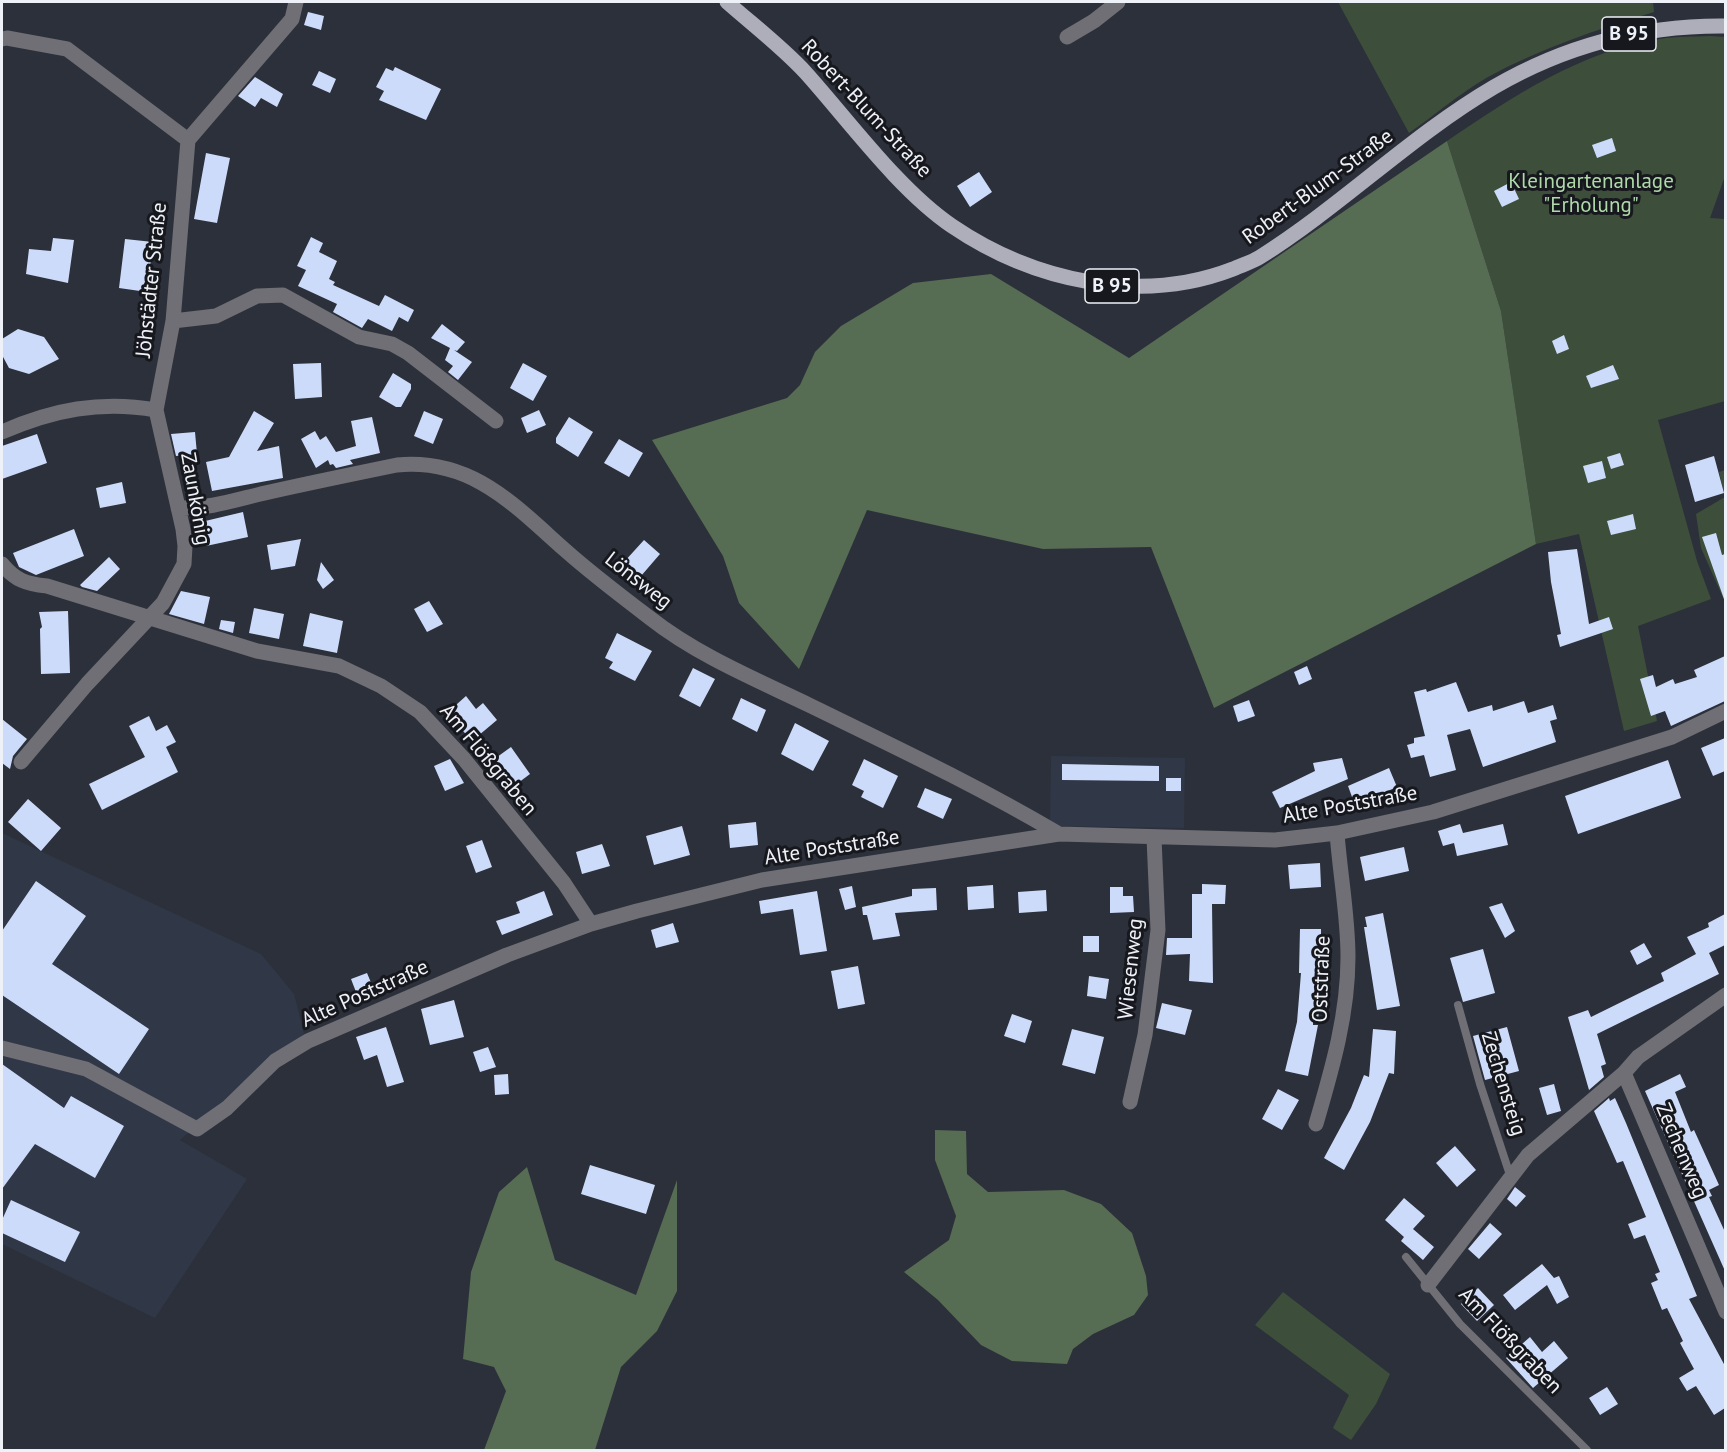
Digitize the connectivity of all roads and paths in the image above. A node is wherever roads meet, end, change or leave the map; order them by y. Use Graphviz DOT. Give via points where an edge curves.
graph roads {
  1 [pos="296,2"];
  2 [pos="727,2"];
  3 [pos="1118,2"];
  4 [pos="1723,24"];
  5 [pos="1067,37"];
  6 [pos="2,39"];
  7 [pos="188,140"];
  8 [pos="172,321"];
  9 [pos="156,410"];
  10 [pos="496,421"];
  11 [pos="2,432"];
  12 [pos="178,508"];
  13 [pos="2,564"];
  14 [pos="146,619"];
  15 [pos="1725,711"];
  16 [pos="21,762"];
  17 [pos="1336,833"];
  18 [pos="1059,834"];
  19 [pos="1154,838"];
  20 [pos="591,924"];
  21 [pos="1725,995"];
  22 [pos="1458,1005"];
  23 [pos="2,1048"];
  24 [pos="1624,1073"];
  25 [pos="1130,1102"];
  26 [pos="1316,1124"];
  27 [pos="1510,1175"];
  28 [pos="1406,1257"];
  29 [pos="1428,1285"];
  30 [pos="1725,1312"];
  31 [pos="1587,1450"];
  1 -- 7 [label="street" via="292,19"];
  2 -- 4 [label="main road, Robert-Blum-Straße / B 95" via="803,69 896,176 950,225 999,254 1068,277 1119,287 1167,286 1211,277 1258,259 1492,88 1537,64 1605,39 1662,27"];
  3 -- 5 [label="street"];
  6 -- 7 [label="street" via="67,49"];
  7 -- 8 [label="street, Jöhstädter Straße"];
  8 -- 9 [label="street, Jöhstädter Straße"];
  8 -- 10 [label="street" via="216,316 258,296 283,295 359,337 408,352"];
  9 -- 11 [label="street" via="92,405 54,412"];
  9 -- 12 [label="street, Zaunkönig"];
  12 -- 14 [label="street, Zaunkönig" via="185,546 183,564 163,603"];
  12 -- 18 [label="street, Lönsweg" via="198,509 398,465 420,463 455,471 491,488 527,513 564,549 672,634 1012,806"];
  13 -- 14 [label="street, Am Flößgraben" via="25,584 47,586"];
  14 -- 16 [label="street"];
  14 -- 20 [label="street, Am Flößgraben" via="257,651 339,666 381,686 420,712 464,759 564,883"];
  15 -- 17 [label="street, Alte Poststraße" via="1672,738 1433,812"];
  17 -- 19 [label="street, Alte Poststraße" via="1275,840"];
  17 -- 26 [label="street, Oststraße" via="1348,956 1346,998 1341,1036"];
  18 -- 19 [label="street, Alte Poststraße"];
  18 -- 20 [label="street, Alte Poststraße" via="762,880"];
  19 -- 25 [label="street, Wiesenweg" via="1158,930 1145,1035"];
  20 -- 23 [label="street, Alte Poststraße" via="507,955 308,1041 275,1061 227,1108 197,1129 86,1070"];
  21 -- 24 [label="street" via="1676,1027"];
  22 -- 27 [label="lane, Zechensteig" via="1479,1084"];
  24 -- 27 [label="street, Zechensteig" via="1548,1136"];
  24 -- 30 [label="street, Zechenweg"];
  27 -- 29 [label="street, Zechensteig"];
  28 -- 29 [label="lane, Am Flößgraben"];
  29 -- 31 [label="lane, Am Flößgraben" via="1460,1324"];
}
